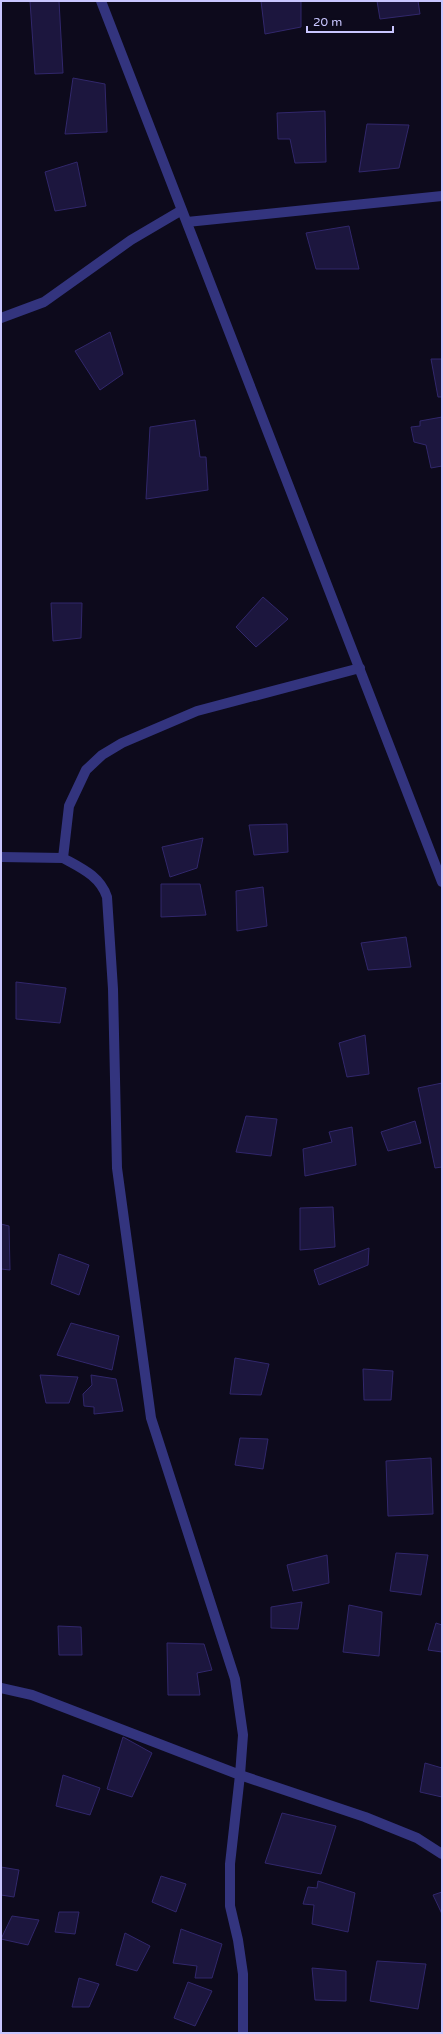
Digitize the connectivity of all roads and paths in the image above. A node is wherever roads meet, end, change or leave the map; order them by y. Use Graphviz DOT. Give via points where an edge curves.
graph roads {
  1 [pos="101,1"];
  2 [pos="442,196"];
  3 [pos="182,210"];
  4 [pos="187,222"];
  5 [pos="1,318"];
  6 [pos="360,668"];
  7 [pos="442,852"];
  8 [pos="432,856"];
  9 [pos="1,857"];
  10 [pos="63,858"];
  11 [pos="442,882"];
  12 [pos="1,1688"];
  13 [pos="240,1775"];
  14 [pos="442,1854"];
  15 [pos="243,2033"];
  1 -- 3 [label="street"];
  2 -- 4 [label="street"];
  3 -- 4 [label="street"];
  3 -- 5 [label="street" via="131,240 44,302"];
  4 -- 6 [label="street"];
  6 -- 8 [label="street"];
  6 -- 10 [label="street" via="197,711 102,754 86,770 69,806"];
  7 -- 8 [label="street"];
  8 -- 11 [label="street"];
  9 -- 10 [label="street"];
  10 -- 13 [label="street" via="91,874 104,889 107,898 113,988 117,1168 151,1418 235,1679 243,1735"];
  12 -- 13 [label="street" via="32,1695"];
  13 -- 14 [label="street" via="365,1817 417,1838"];
  13 -- 15 [label="street" via="230,1864 230,1906 243,1974"];
}
